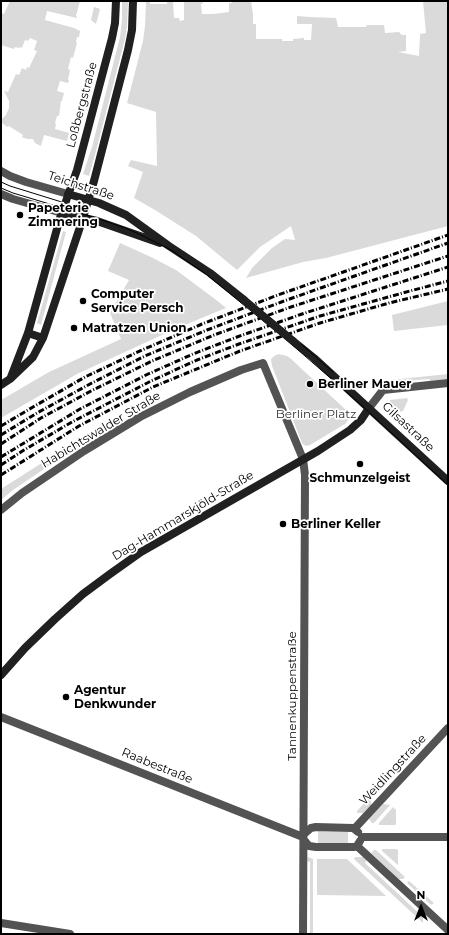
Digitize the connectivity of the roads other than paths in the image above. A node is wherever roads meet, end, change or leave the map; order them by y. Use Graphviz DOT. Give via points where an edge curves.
graph roads {
  1 [pos="116,1"];
  2 [pos="133,1"];
  3 [pos="1,171"];
  4 [pos="1,194"];
  5 [pos="68,194"];
  6 [pos="88,199"];
  7 [pos="62,213"];
  8 [pos="83,217"];
  9 [pos="169,246"];
  10 [pos="28,333"];
  11 [pos="43,338"];
  12 [pos="10,379"];
  13 [pos="448,383"];
  14 [pos="1,385"];
  15 [pos="369,408"];
  16 [pos="302,459"];
  17 [pos="448,481"];
  18 [pos="1,510"];
  19 [pos="1,675"];
  20 [pos="1,717"];
  21 [pos="448,728"];
  22 [pos="355,828"];
  23 [pos="303,837"];
  24 [pos="362,837"];
  25 [pos="448,837"];
  26 [pos="357,846"];
  27 [pos="1,923"];
  28 [pos="448,930"];
  29 [pos="70,934"];
  30 [pos="303,934"];
  1 -- 5 [label="main road, Loßbergstraße" via="112,38 77,170"];
  2 -- 6 [label="main road" via="128,50"];
  3 -- 5 [label="street, Teichstraße" via="26,182"];
  4 -- 7 [label="street, Teichstraße"];
  5 -- 6 [label="main road, Teichstraße"];
  5 -- 7 [label="main road, Loßbergstraße"];
  6 -- 8 [label="main road"];
  6 -- 9 [label="main road, Teichstraße" via="126,215"];
  7 -- 8 [label="main road, Teichstraße"];
  7 -- 10 [label="main road, Loßbergstraße"];
  8 -- 9 [label="main road, Teichstraße"];
  8 -- 11 [label="main road"];
  9 -- 15 [label="main road, Teichstraße, bridge" via="210,273 244,300"];
  10 -- 11 [label="main road"];
  10 -- 12 [label="main road, Loßbergstraße"];
  11 -- 12 [label="main road" via="33,357"];
  12 -- 14 [label="main road"];
  13 -- 15 [label="street" via="383,390"];
  15 -- 16 [label="main road, Dag-Hammarskjöld-Straße" via="350,430"];
  15 -- 17 [label="main road, Gilsastraße"];
  16 -- 18 [label="street, Habichtswalder Straße" via="263,363 190,392 140,417 78,455"];
  16 -- 19 [label="main road, Dag-Hammarskjöld-Straße" via="141,552 110,574 55,619"];
  16 -- 23 [label="street, Tannenkuppenstraße" via="305,475"];
  20 -- 23 [label="street, Raabestraße"];
  21 -- 22 [label="street, Weidlingstraße"];
  22 -- 23 [label="street" via="311,828"];
  22 -- 24 [label="street"];
  23 -- 26 [label="street, Raabestraße" via="309,846"];
  23 -- 30 [label="street, Tannenkuppenstraße"];
  24 -- 25 [label="street"];
  24 -- 26 [label="street"];
  26 -- 28 [label="street"];
  27 -- 29 [label="street"];
}
